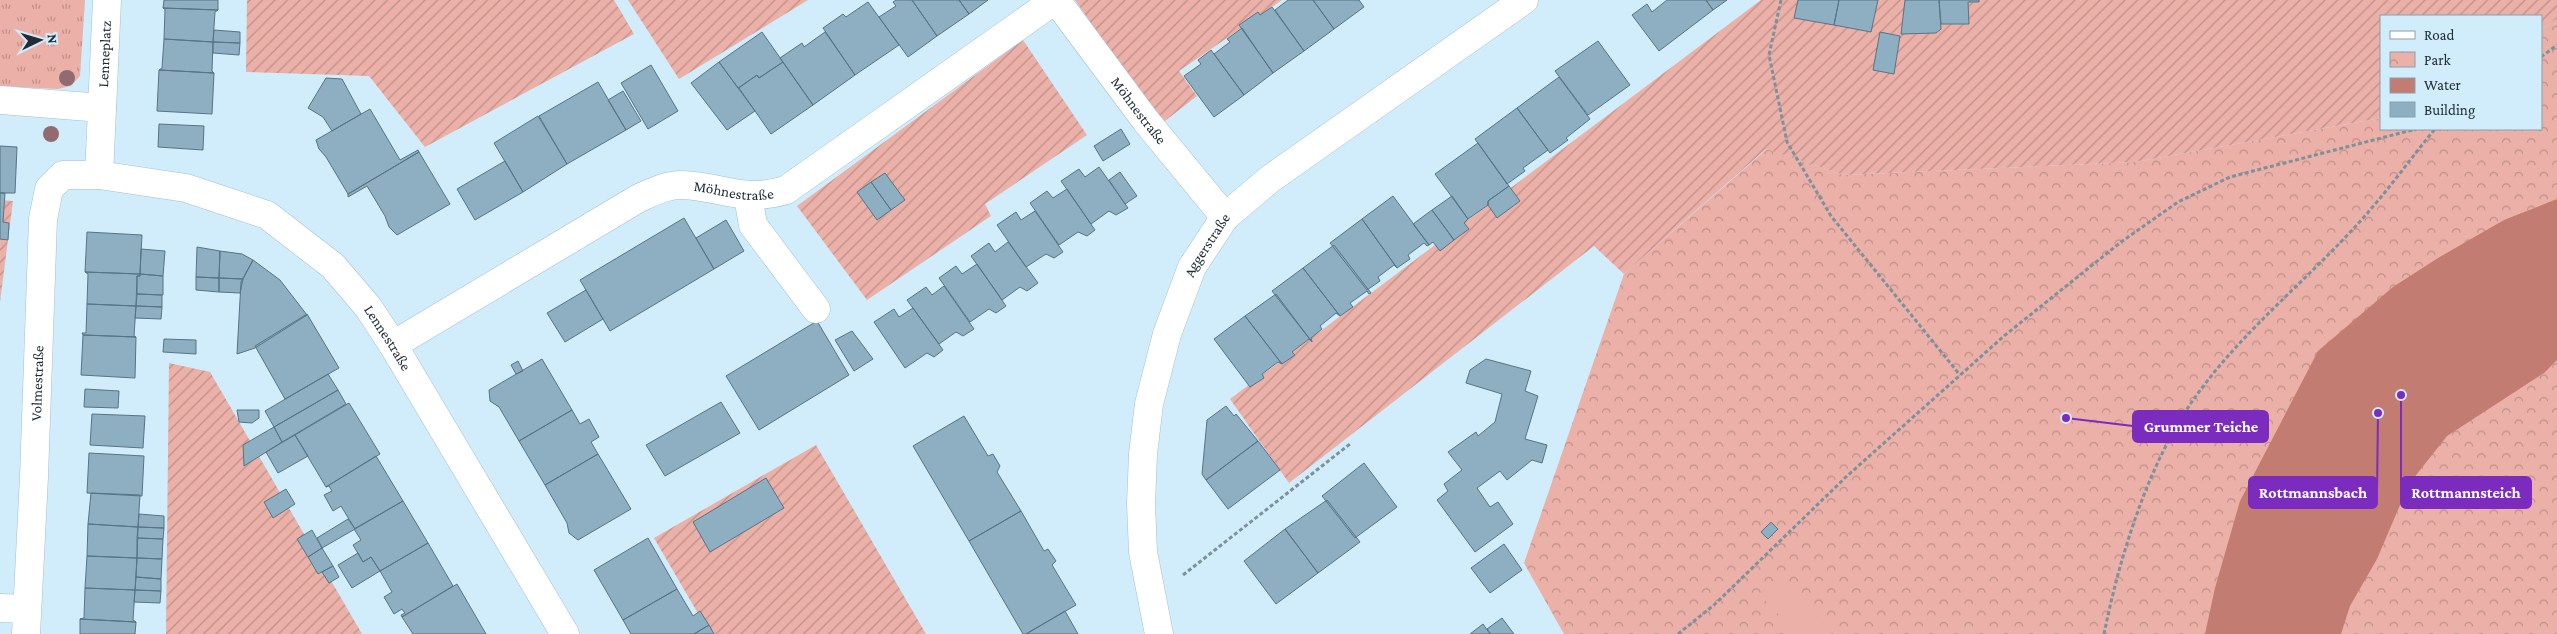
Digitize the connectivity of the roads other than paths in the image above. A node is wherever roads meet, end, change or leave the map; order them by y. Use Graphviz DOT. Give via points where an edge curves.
graph roads {
  1 [pos="108,0"];
  2 [pos="1056,0"];
  3 [pos="1524,0"];
  4 [pos="0,100"];
  5 [pos="102,108"];
  6 [pos="99,176"];
  7 [pos="748,196"];
  8 [pos="1224,218"];
  9 [pos="816,309"];
  10 [pos="393,345"];
  11 [pos="0,608"];
  12 [pos="26,622"];
  13 [pos="565,634"];
  14 [pos="1159,634"];
  1 -- 5 [label="street, Lenneplatz"];
  2 -- 7 [label="street, Möhnestraße" via="786,190 765,196"];
  2 -- 8 [label="street, Möhnestraße" via="1146,121"];
  3 -- 8 [label="street, Aggerstraße" via="1270,179"];
  4 -- 5 [label="street, Lenneplatz"];
  5 -- 6 [label="street, Lenneplatz"];
  6 -- 10 [label="street, Lennestraße" via="186,188 267,215 333,266 368,307"];
  6 -- 12 [label="street, Volmestraße" via="63,175 49,189 43,219"];
  7 -- 9 [label="street" via="753,225"];
  7 -- 10 [label="street, Möhnestraße" via="682,184 660,189 639,198"];
  8 -- 14 [label="street, Aggerstraße" via="1192,267 1167,334 1149,404 1141,504 1143,552"];
  10 -- 13 [label="street, Lennestraße"];
  11 -- 12 [label="street"];
}
